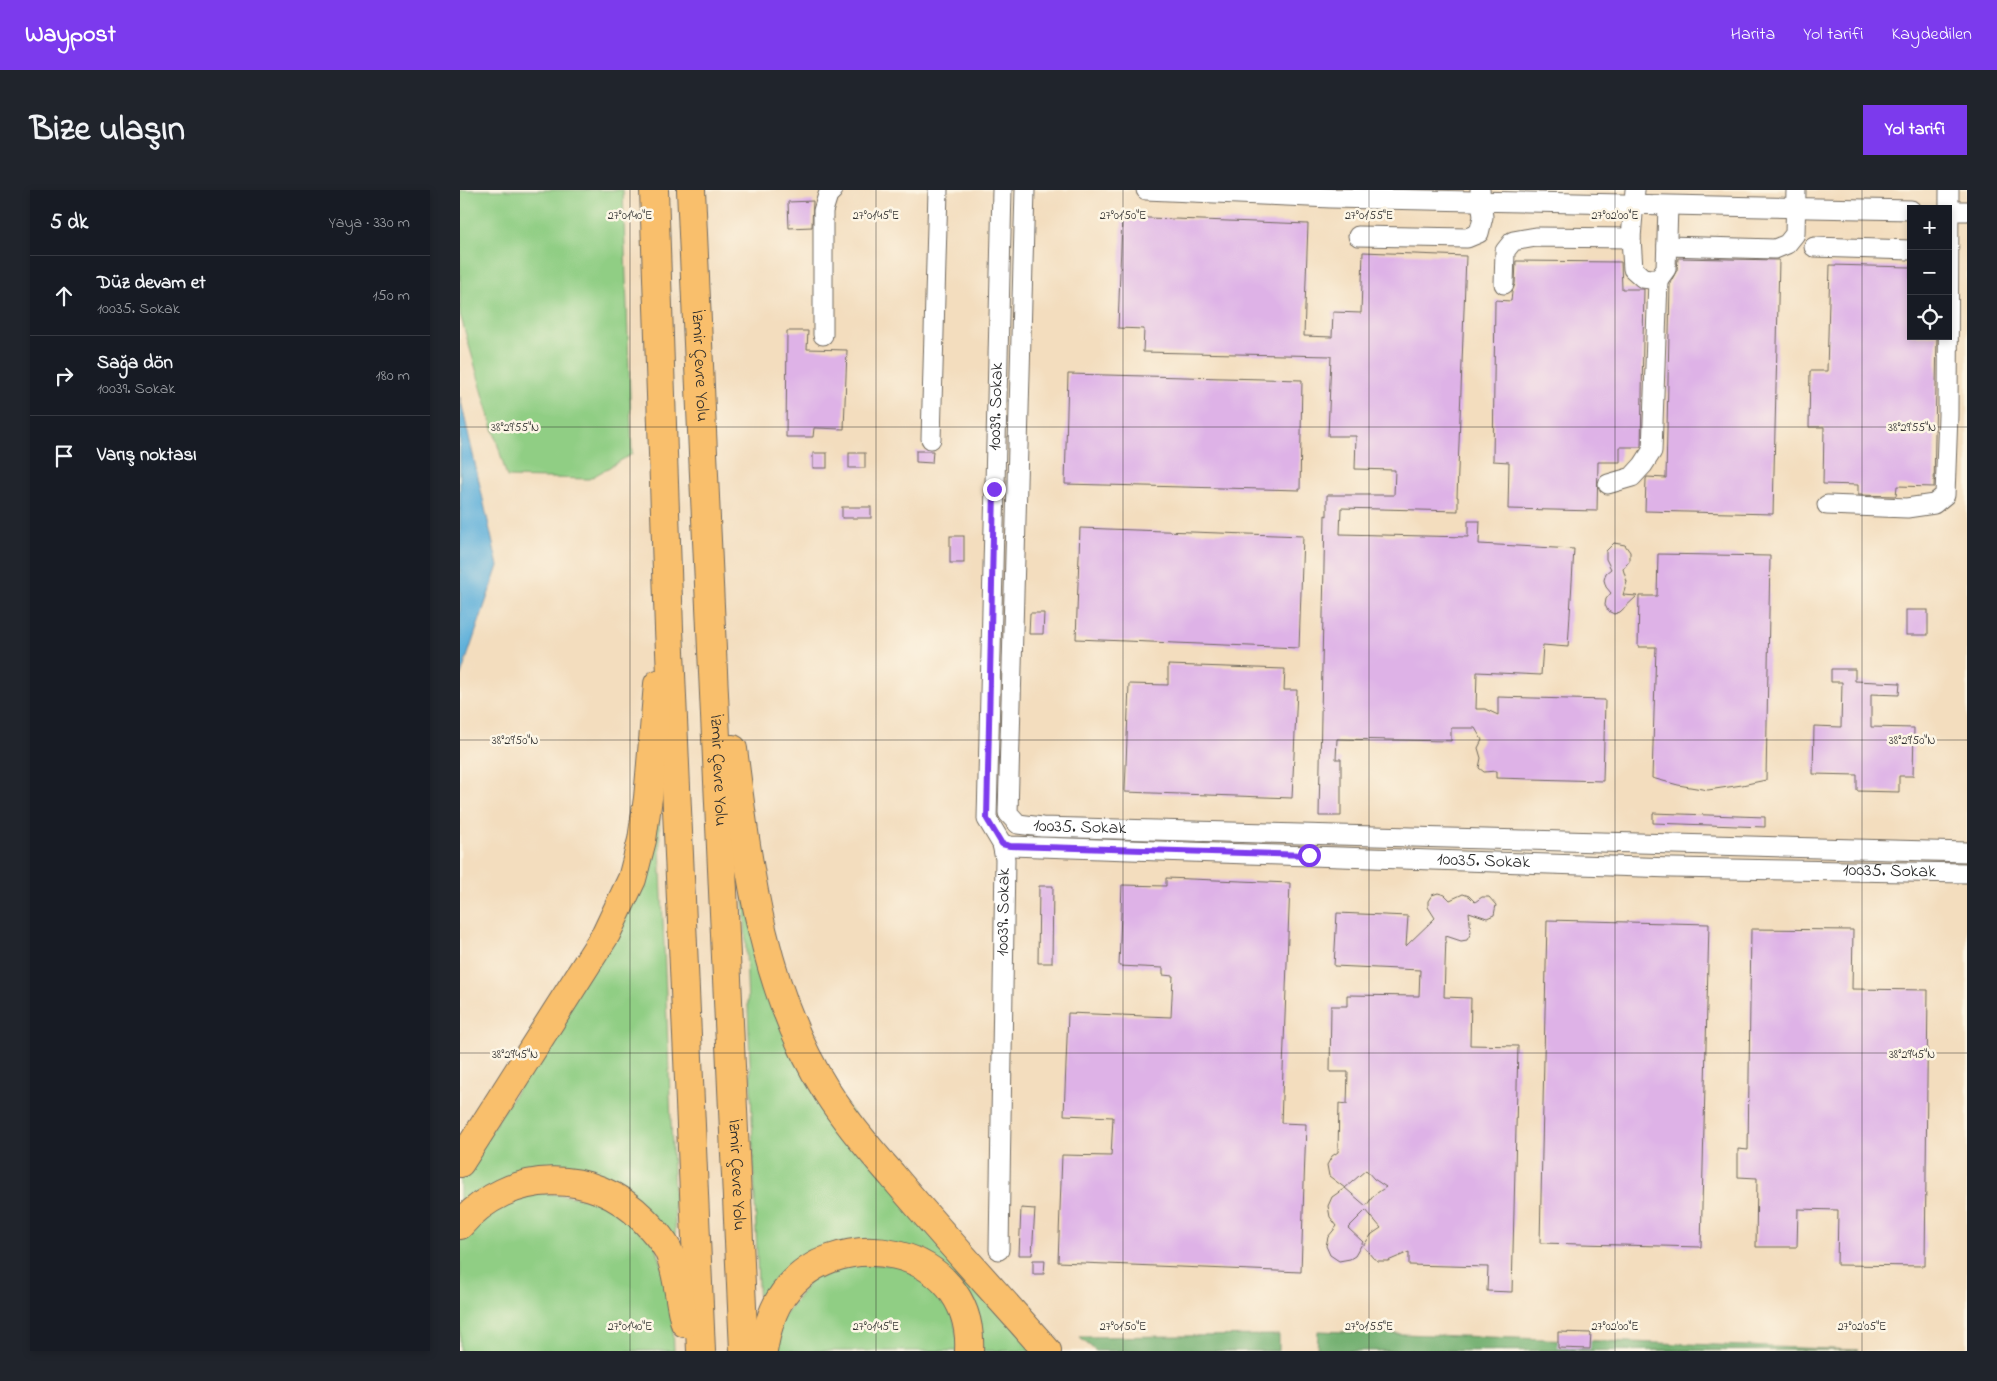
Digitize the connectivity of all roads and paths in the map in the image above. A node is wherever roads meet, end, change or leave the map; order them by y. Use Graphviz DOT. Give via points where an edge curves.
graph roads {
  1 [pos="654,190"];
  2 [pos="691,190"];
  3 [pos="833,190"];
  4 [pos="938,190"];
  5 [pos="1002,190"];
  6 [pos="1025,190"];
  7 [pos="1146,190"];
  8 [pos="1796,190"];
  9 [pos="1950,190"];
  10 [pos="1480,196"];
  11 [pos="1635,197"];
  12 [pos="1949,205"];
  13 [pos="1668,206"];
  14 [pos="1796,209"];
  15 [pos="1907,210"];
  16 [pos="1952,211"];
  17 [pos="1967,211"];
  18 [pos="1358,236"];
  19 [pos="1631,238"];
  20 [pos="1667,246"];
  21 [pos="1814,247"];
  22 [pos="1907,250"];
  23 [pos="1948,250"];
  24 [pos="1658,280"];
  25 [pos="1504,284"];
  26 [pos="823,335"];
  27 [pos="931,439"];
  28 [pos="1608,484"];
  29 [pos="1827,505"];
  30 [pos="709,570"];
  31 [pos="669,628"];
  32 [pos="1008,813"];
  33 [pos="1002,844"];
  34 [pos="1967,852"];
  35 [pos="1967,873"];
  36 [pos="460,1163"];
  37 [pos="460,1225"];
  38 [pos="999,1250"];
  39 [pos="694,1351"];
  40 [pos="700,1351"];
  41 [pos="744,1351"];
  42 [pos="763,1351"];
  43 [pos="969,1351"];
  44 [pos="1047,1351"];
  1 -- 31 [label="highway"];
  2 -- 30 [label="highway, İzmir Çevre Yolu"];
  3 -- 26 [label="street" via="828,194 823,210"];
  4 -- 27 [label="street"];
  5 -- 33 [label="street, 10039. Sokak" via="987,819"];
  6 -- 32 [label="street, 10039. Sokak"];
  7 -- 10 [label="street" via="1332,198"];
  8 -- 14 [label="street"];
  9 -- 12 [label="street"];
  10 -- 11 [label="street"];
  10 -- 18 [label="street" via="1483,217 1479,233 1467,238"];
  11 -- 13 [label="street"];
  11 -- 19 [label="street"];
  13 -- 14 [label="street"];
  13 -- 20 [label="street"];
  14 -- 15 [label="street"];
  14 -- 20 [label="street" via="1796,234 1787,244 1775,249"];
  16 -- 17 [label="street"];
  19 -- 24 [label="street" via="1633,269 1643,278"];
  19 -- 25 [label="street" via="1536,237 1513,241 1505,251"];
  20 -- 24 [label="street" via="1666,269"];
  21 -- 22 [label="street"];
  23 -- 29 [label="street" via="1945,495 1934,504 1907,508"];
  24 -- 28 [label="street" via="1652,451 1632,477"];
  30 -- 41 [label="highway, İzmir Çevre Yolu"];
  30 -- 44 [label="highway" via="752,881 775,979 788,1013 827,1092 858,1135"];
  31 -- 36 [label="highway" via="656,695 642,840 632,879 606,934"];
  31 -- 40 [label="highway"];
  32 -- 34 [label="street, 10035. Sokak" via="1018,824 1042,827"];
  33 -- 35 [label="street, 10035. Sokak" via="1672,868"];
  33 -- 38 [label="street, 10039. Sokak" via="1005,859"];
  37 -- 39 [label="highway" via="485,1202 525,1184 572,1182 594,1186 619,1198 654,1229 667,1249 677,1275 680,1305"];
  42 -- 43 [label="highway" via="767,1327 779,1300 796,1280 827,1259 877,1252 909,1257 942,1278 958,1298 968,1324"];
}
